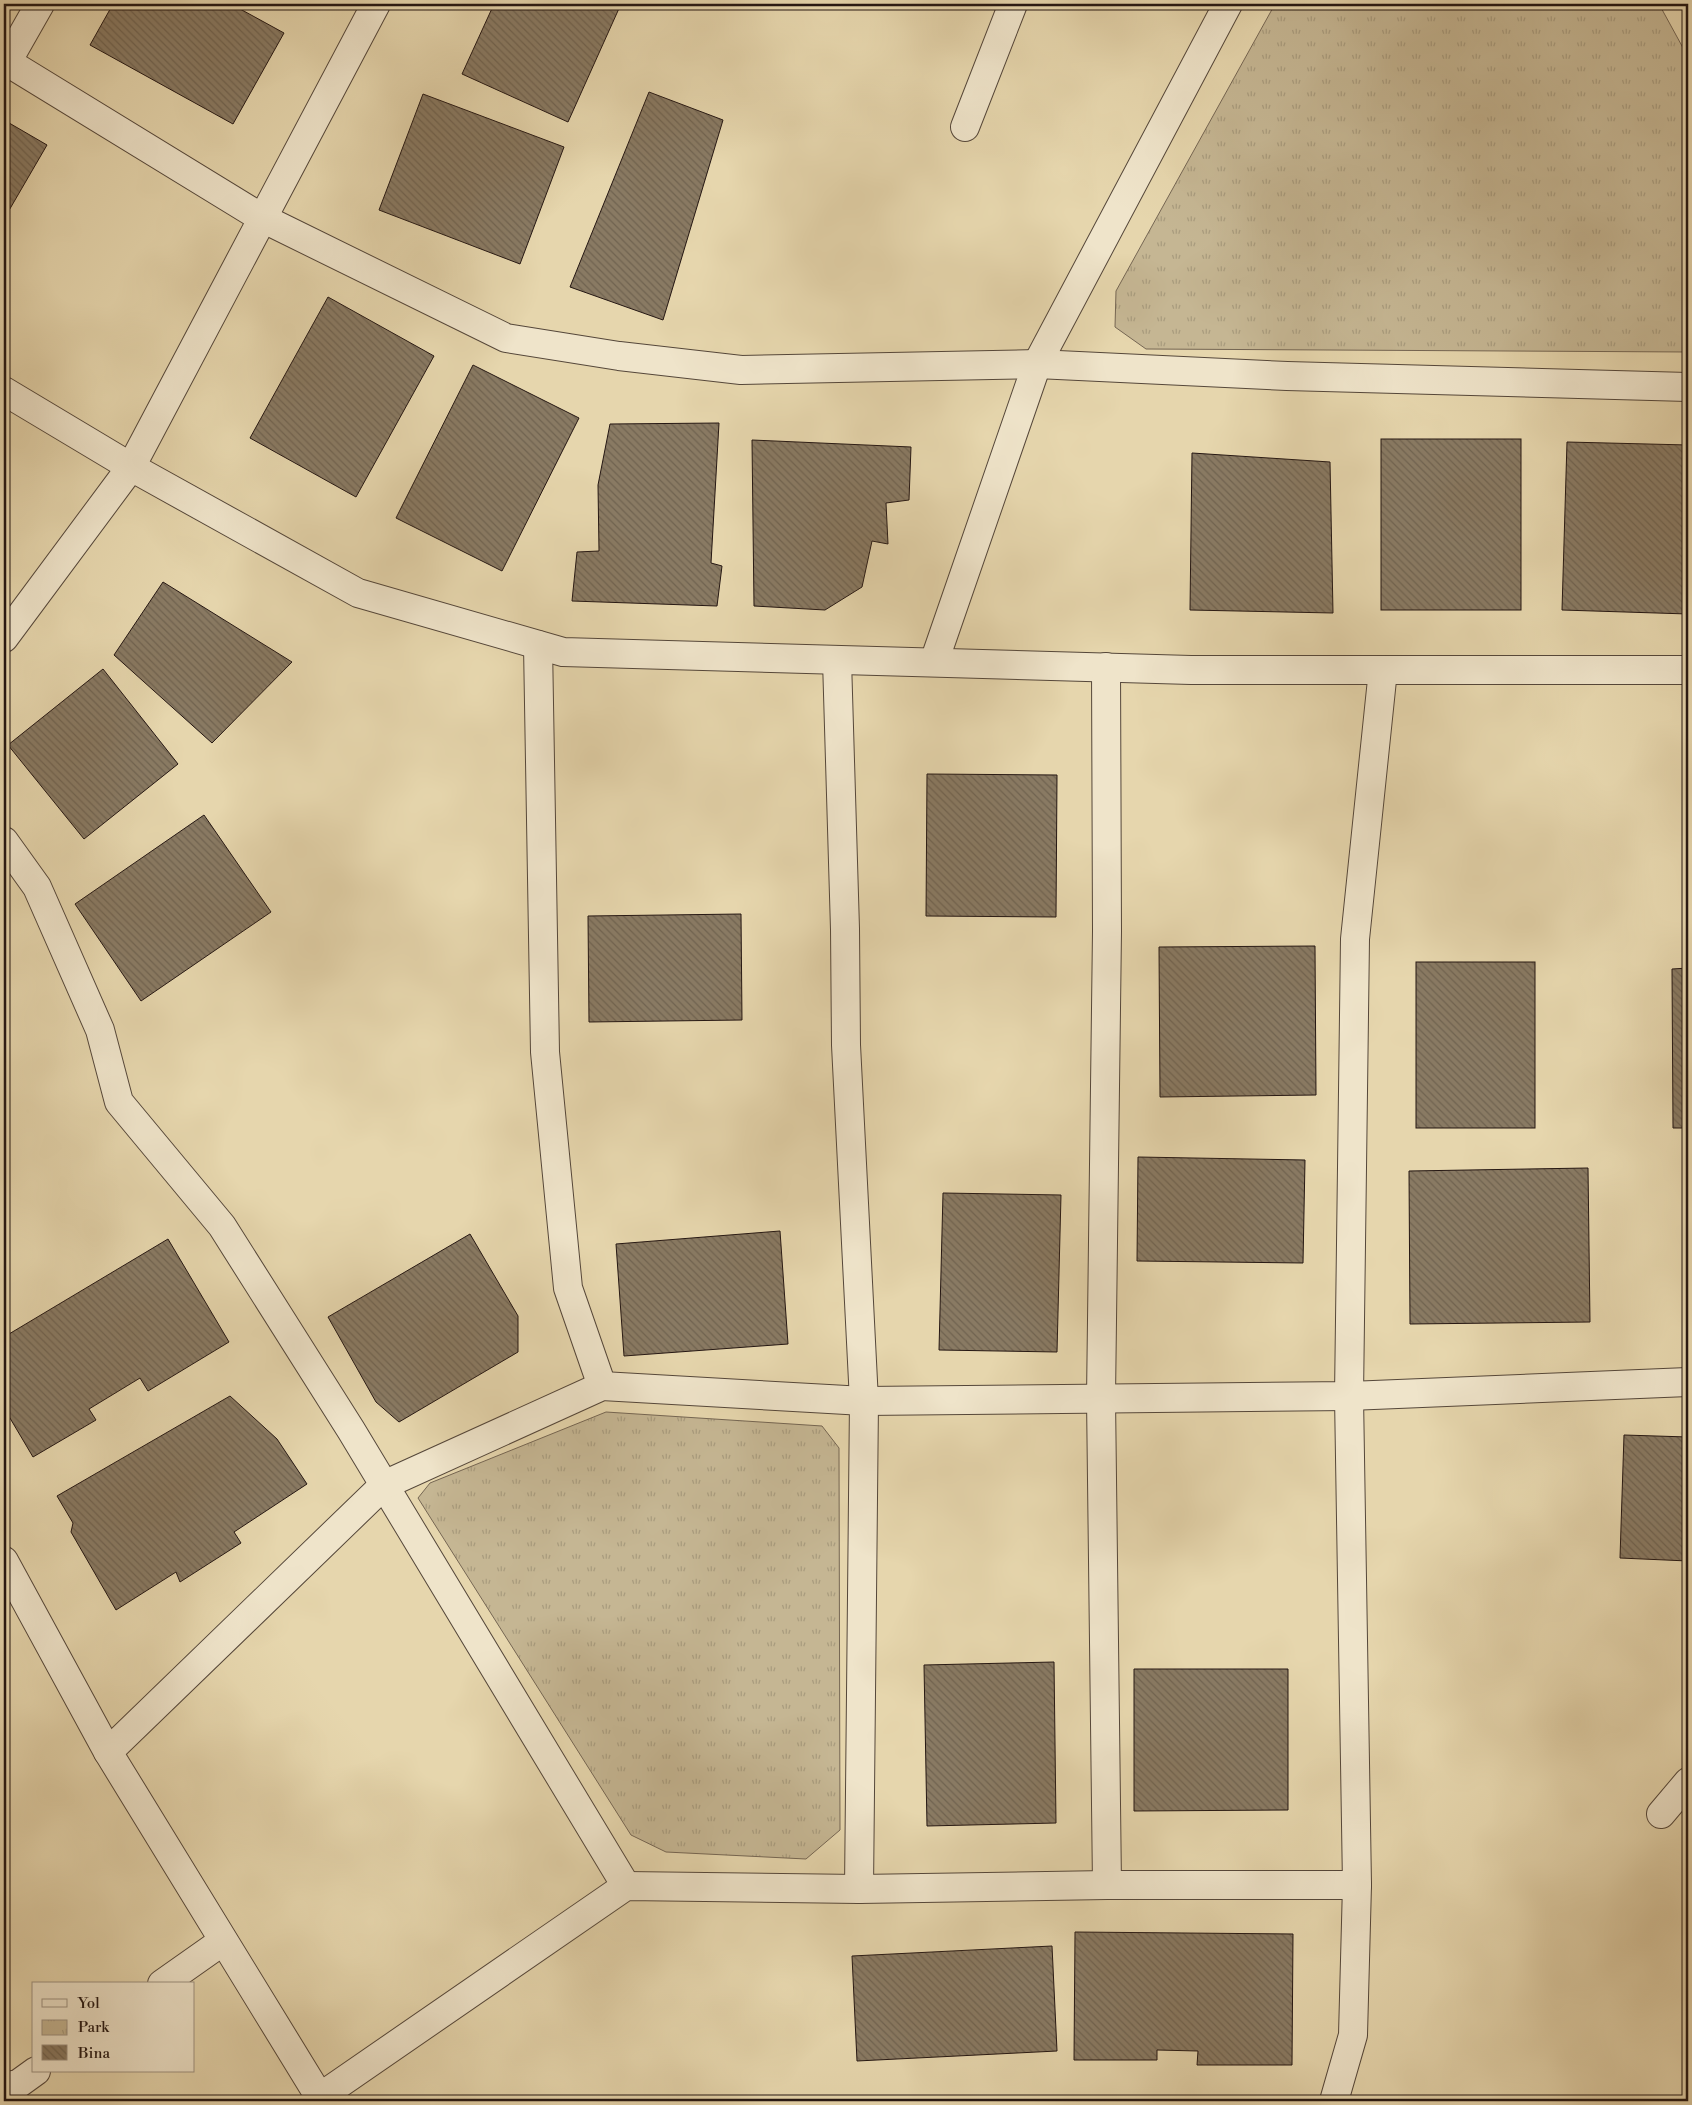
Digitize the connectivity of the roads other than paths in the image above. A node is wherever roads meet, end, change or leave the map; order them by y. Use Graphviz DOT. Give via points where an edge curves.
graph roads {
  1 [pos="40,4"];
  2 [pos="376,4"];
  3 [pos="1013,4"];
  4 [pos="1228,4"];
  5 [pos="6,61"];
  6 [pos="965,127"];
  7 [pos="262,218"];
  8 [pos="1037,364"];
  9 [pos="1688,387"];
  10 [pos="4,391"];
  11 [pos="131,467"];
  12 [pos="4,638"];
  13 [pos="538,645"];
  14 [pos="837,660"];
  15 [pos="934,662"];
  16 [pos="1106,667"];
  17 [pos="1383,670"];
  18 [pos="1688,670"];
  19 [pos="4,840"];
  20 [pos="1688,1382"];
  21 [pos="602,1386"];
  22 [pos="1349,1396"];
  23 [pos="1101,1398"];
  24 [pos="864,1401"];
  25 [pos="384,1485"];
  26 [pos="4,1561"];
  27 [pos="108,1752"];
  28 [pos="1688,1782"];
  29 [pos="1661,1814"];
  30 [pos="1108,1885"];
  31 [pos="1357,1885"];
  32 [pos="626,1886"];
  33 [pos="859,1889"];
  34 [pos="223,1942"];
  35 [pos="165,1982"];
  36 [pos="35,2072"];
  37 [pos="4,2087"];
  38 [pos="321,2099"];
  39 [pos="1334,2101"];
  1 -- 5 [label="street"];
  2 -- 7 [label="street"];
  3 -- 6 [label="street"];
  4 -- 8 [label="street"];
  5 -- 7 [label="street"];
  7 -- 8 [label="street" via="506,338 619,356 741,370"];
  7 -- 11 [label="street"];
  8 -- 9 [label="street" via="1287,376"];
  8 -- 15 [label="street"];
  10 -- 11 [label="street"];
  11 -- 12 [label="street"];
  11 -- 13 [label="street" via="358,593"];
  13 -- 14 [label="street" via="563,652"];
  13 -- 21 [label="street" via="545,1052 568,1288"];
  14 -- 15 [label="street"];
  14 -- 24 [label="street" via="846,1045"];
  15 -- 16 [label="street"];
  16 -- 17 [label="street"];
  16 -- 23 [label="street" via="1107,931"];
  17 -- 18 [label="street"];
  17 -- 22 [label="street" via="1355,939"];
  19 -- 25 [label="street" via="37,887 100,1030 119,1102 222,1226"];
  20 -- 22 [label="street"];
  21 -- 24 [label="street"];
  21 -- 25 [label="street"];
  22 -- 23 [label="street"];
  22 -- 31 [label="street"];
  23 -- 24 [label="street"];
  23 -- 30 [label="street"];
  24 -- 33 [label="street"];
  25 -- 27 [label="street"];
  25 -- 32 [label="street"];
  26 -- 27 [label="street"];
  27 -- 34 [label="street"];
  28 -- 29 [label="street"];
  30 -- 31 [label="street"];
  30 -- 33 [label="street"];
  31 -- 39 [label="street" via="1353,2035"];
  32 -- 33 [label="street"];
  32 -- 38 [label="street"];
  34 -- 35 [label="street"];
  34 -- 38 [label="street"];
  36 -- 37 [label="street" via="18,2084"];
}
